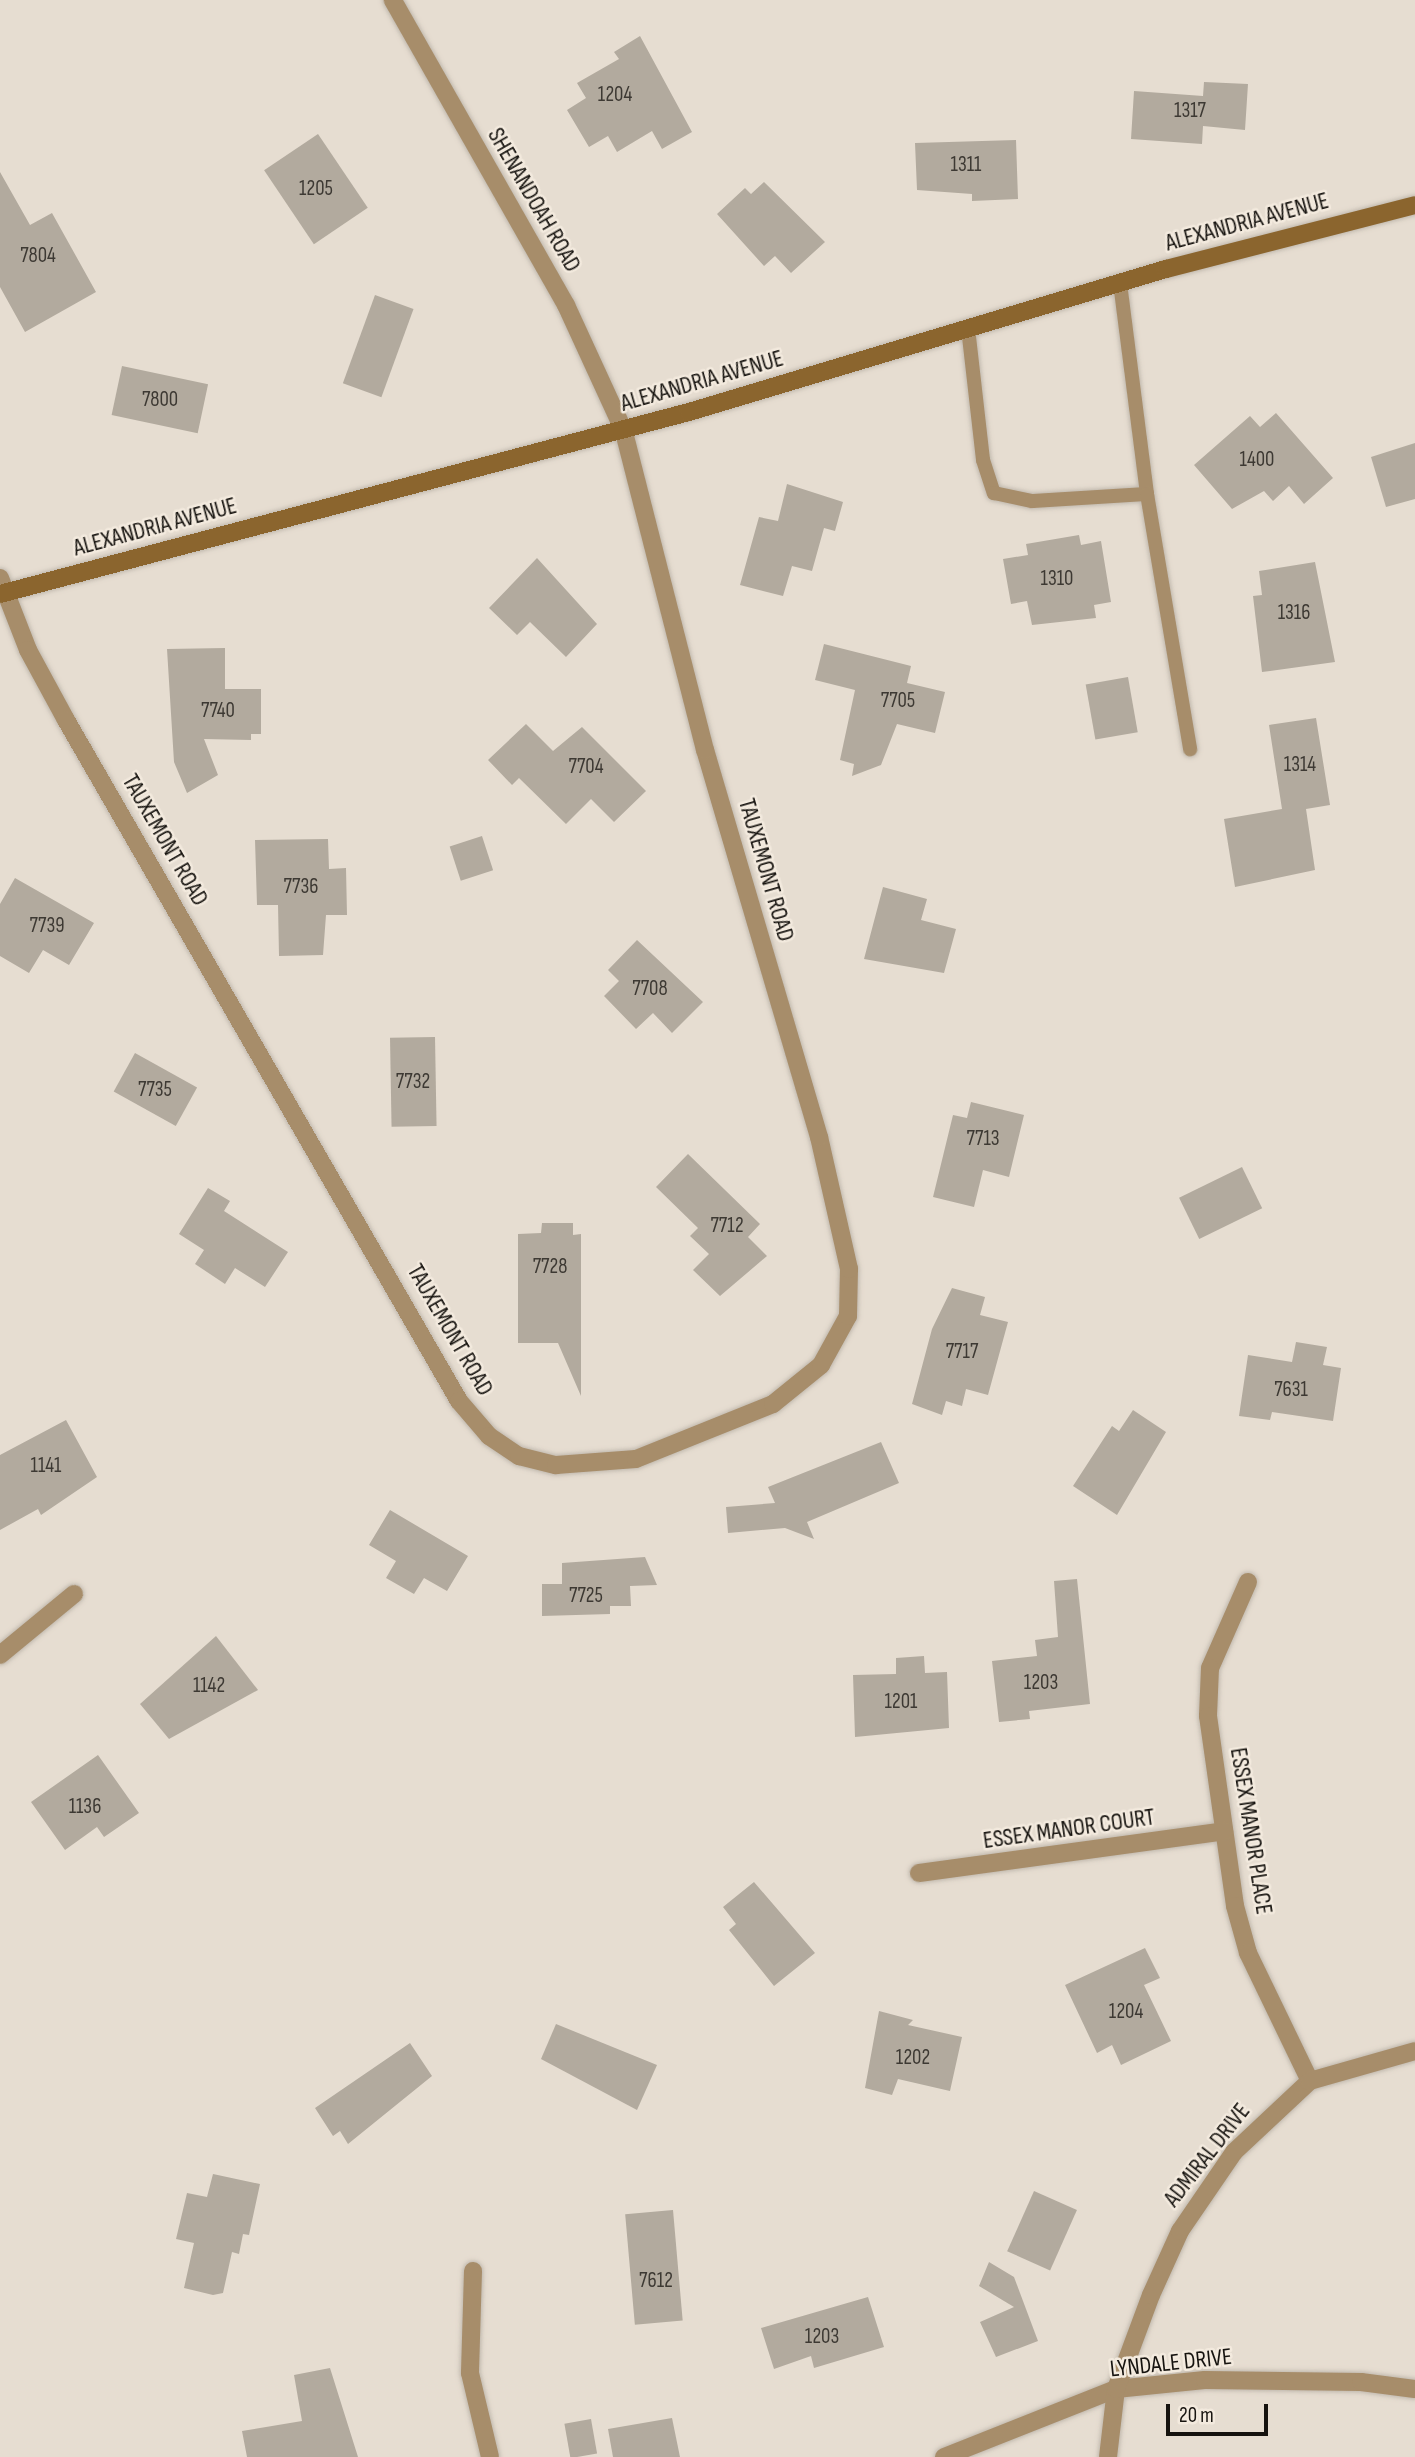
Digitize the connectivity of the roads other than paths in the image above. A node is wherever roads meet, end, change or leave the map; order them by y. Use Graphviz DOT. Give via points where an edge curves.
graph roads {
  1 [pos="393,0"];
  2 [pos="1415,205"];
  3 [pos="1119,283"];
  4 [pos="968,328"];
  5 [pos="623,429"];
  6 [pos="1147,494"];
  7 [pos="2,588"];
  8 [pos="1190,749"];
  9 [pos="1248,1582"];
  10 [pos="74,1594"];
  11 [pos="0,1655"];
  12 [pos="1224,1831"];
  13 [pos="919,1873"];
  14 [pos="1415,2051"];
  15 [pos="1310,2081"];
  16 [pos="473,2271"];
  17 [pos="1116,2389"];
  18 [pos="1415,2389"];
  19 [pos="490,2457"];
  20 [pos="944,2457"];
  21 [pos="1108,2457"];
  1 -- 5 [label="street, SHENANDOAH ROAD" via="566,305"];
  2 -- 3 [label="street, ALEXANDRIA AVENUE"];
  3 -- 4 [label="street, ALEXANDRIA AVENUE"];
  3 -- 6 [label="lane"];
  4 -- 5 [label="street, ALEXANDRIA AVENUE"];
  4 -- 6 [label="lane" via="983,460 995,493 1031,501"];
  5 -- 7 [label="street, ALEXANDRIA AVENUE"];
  5 -- 7 [label="street, TAUXEMONT ROAD" via="705,750 819,1137 850,1283 838,1343 812,1373 762,1409 636,1459 556,1465 519,1456 489,1436 459,1401 66,720"];
  6 -- 8 [label="lane"];
  9 -- 12 [label="street, ESSEX MANOR PLACE" via="1210,1668 1207,1689"];
  10 -- 11 [label="street"];
  12 -- 13 [label="street, ESSEX MANOR COURT"];
  12 -- 15 [label="street, ESSEX MANOR PLACE" via="1248,1953"];
  14 -- 15 [label="street, ADMIRAL DRIVE"];
  15 -- 17 [label="street, ADMIRAL DRIVE" via="1234,2152 1199,2200 1156,2285"];
  16 -- 19 [label="street" via="470,2372"];
  17 -- 18 [label="street, LYNDALE DRIVE" via="1206,2381 1362,2382"];
  17 -- 20 [label="street, LYNDALE DRIVE"];
  17 -- 21 [label="street, ADMIRAL DRIVE"];
}
